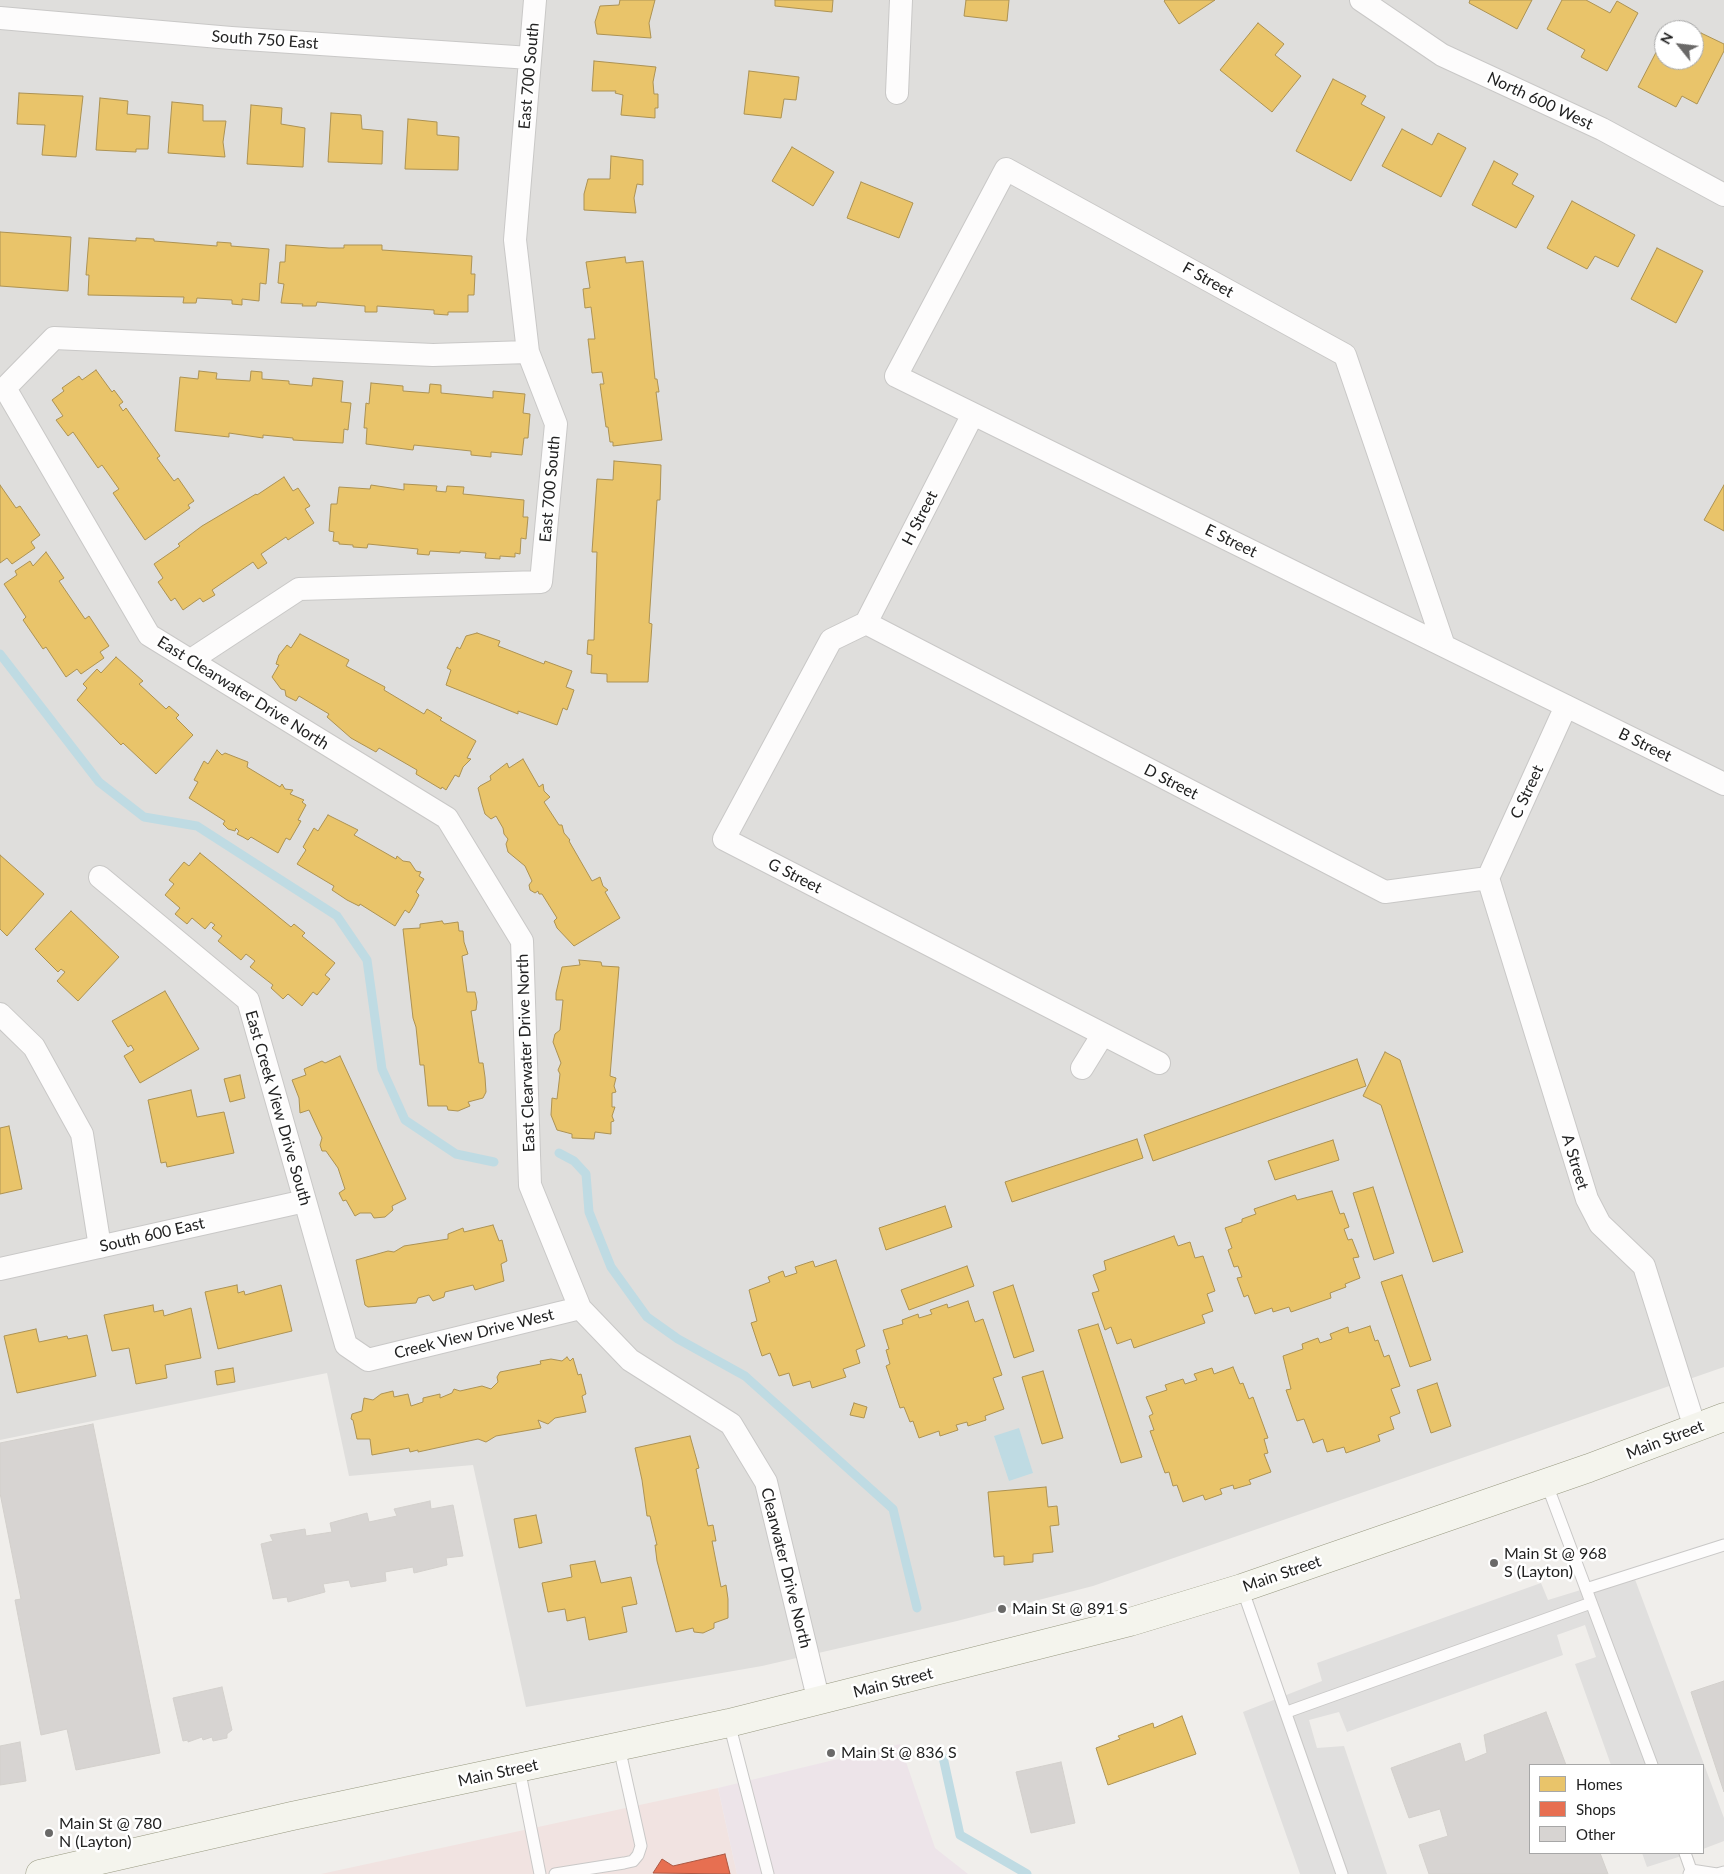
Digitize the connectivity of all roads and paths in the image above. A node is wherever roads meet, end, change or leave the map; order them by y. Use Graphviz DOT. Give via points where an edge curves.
graph roads {
  1 [pos="535,0"];
  2 [pos="901,0"];
  3 [pos="1361,0"];
  4 [pos="0,18"];
  5 [pos="530,58"];
  6 [pos="898,93"];
  7 [pos="1724,194"];
  8 [pos="528,352"];
  9 [pos="896,376"];
  10 [pos="973,414"];
  11 [pos="866,623"];
  12 [pos="1444,646"];
  13 [pos="191,660"];
  14 [pos="1566,706"];
  15 [pos="1724,784"];
  16 [pos="100,877"];
  17 [pos="1488,878"];
  18 [pos="0,1014"];
  19 [pos="1103,1034"];
  20 [pos="1159,1063"];
  21 [pos="1082,1068"];
  22 [pos="305,1201"];
  23 [pos="100,1246"];
  24 [pos="0,1269"];
  25 [pos="580,1308"];
  26 [pos="368,1360"];
  27 [pos="1724,1417"];
  28 [pos="1695,1428"];
  29 [pos="1546,1482"];
  30 [pos="1724,1545"];
  31 [pos="1242,1588"];
  32 [pos="1586,1589"];
  33 [pos="1591,1603"];
  34 [pos="819,1702"];
  35 [pos="1287,1712"];
  36 [pos="729,1723"];
  37 [pos="619,1747"];
  38 [pos="1652,1764"];
  39 [pos="519,1768"];
  40 [pos="1684,1854"];
  41 [pos="616,1869"];
  42 [pos="1690,1872"];
  43 [pos="1724,1872"];
  44 [pos="40,1874"];
  45 [pos="540,1874"];
  46 [pos="555,1874"];
  47 [pos="768,1874"];
  48 [pos="1342,1874"];
  1 -- 5 [label="street, East 700 South"];
  2 -- 6 [label="street"];
  3 -- 7 [label="street, North 600 West" via="1442,55 1602,129"];
  4 -- 5 [label="street, South 750 East" via="241,39"];
  5 -- 8 [label="street, East 700 South" via="516,240"];
  8 -- 13 [label="street, East 700 South" via="556,424 541,582 299,589"];
  8 -- 13 [label="street, East Clearwater Drive North" via="432,355 54,338 5,388 149,634"];
  9 -- 10 [label="street, E Street"];
  9 -- 12 [label="street, F Street" via="1006,169 1345,355"];
  10 -- 11 [label="street, H Street"];
  10 -- 12 [label="street, E Street"];
  11 -- 17 [label="street, D Street" via="1386,892"];
  11 -- 19 [label="street, G Street" via="831,640 724,840"];
  12 -- 14 [label="street, E Street"];
  13 -- 25 [label="street, East Clearwater Drive North" via="447,818 522,941 530,1185"];
  14 -- 15 [label="street, B Street"];
  14 -- 17 [label="street, C Street"];
  16 -- 22 [label="street, East Creek View Drive South" via="248,1000"];
  17 -- 28 [label="street, A Street" via="1587,1199 1600,1224 1644,1266"];
  18 -- 23 [label="street" via="34,1047 82,1134"];
  19 -- 20 [label="street, G Street"];
  19 -- 21 [label="street"];
  22 -- 23 [label="street, South 600 East"];
  22 -- 26 [label="street, East Creek View Drive South" via="346,1346"];
  23 -- 24 [label="street, South 600 East"];
  25 -- 26 [label="street, Creek View Drive West"];
  25 -- 34 [label="street, Clearwater Drive North" via="630,1360 731,1424 766,1482"];
  27 -- 28 [label="main road, Main Street"];
  28 -- 29 [label="main road, Main Street"];
  29 -- 31 [label="main road, Main Street"];
  29 -- 32 [label="lane"];
  30 -- 32 [label="lane"];
  31 -- 34 [label="main road, Main Street" via="1130,1622"];
  31 -- 35 [label="lane"];
  32 -- 33 [label="lane"];
  33 -- 35 [label="lane"];
  33 -- 38 [label="lane"];
  34 -- 36 [label="main road, Main Street"];
  35 -- 48 [label="lane"];
  36 -- 37 [label="main road, Main Street"];
  36 -- 47 [label="lane"];
  37 -- 39 [label="main road, Main Street"];
  37 -- 41 [label="lane" via="641,1846 632,1861"];
  39 -- 44 [label="main road, Main Street"];
  39 -- 45 [label="lane"];
  40 -- 42 [label="lane"];
  41 -- 46 [label="lane"];
  42 -- 43 [label="lane"];
}
